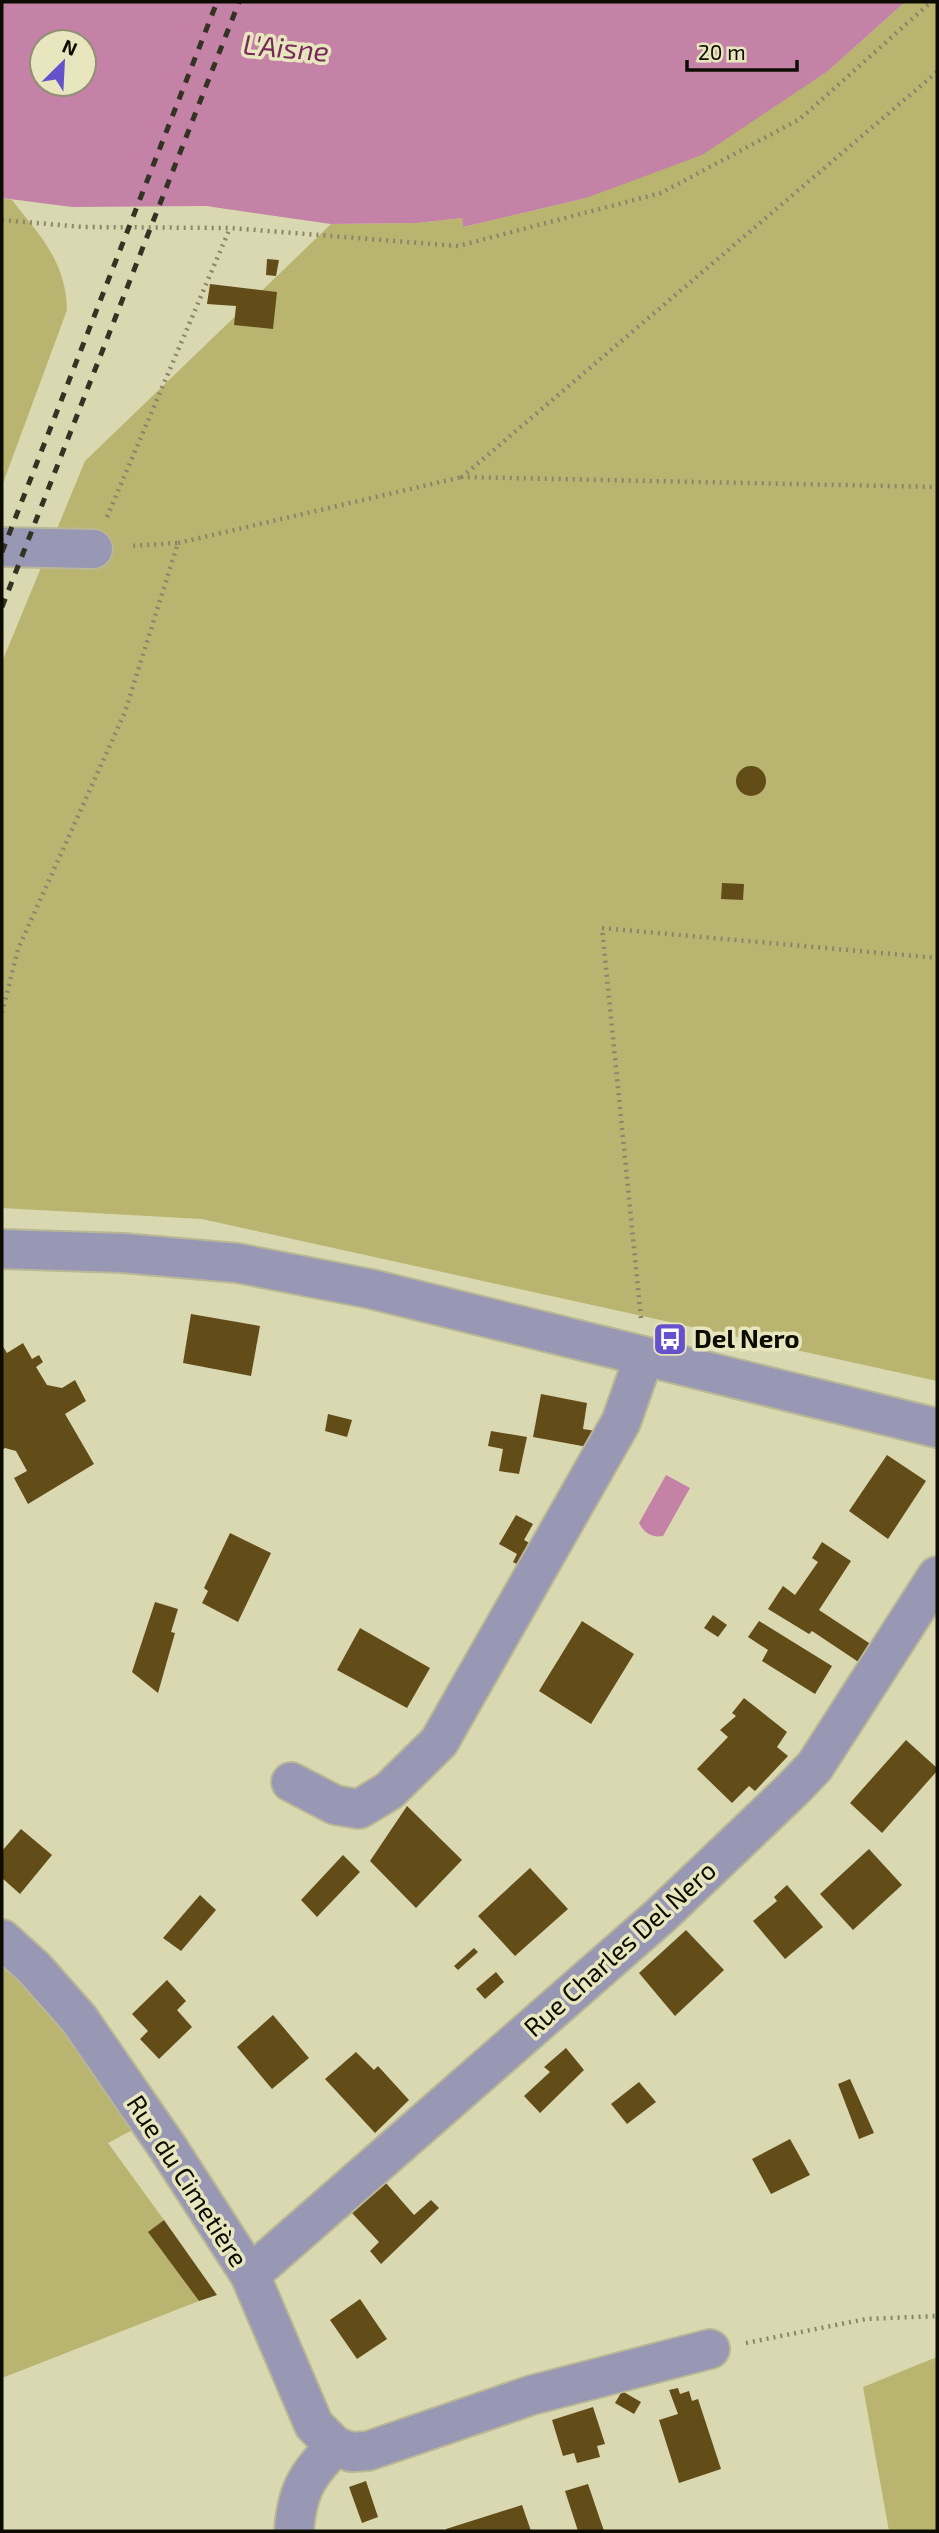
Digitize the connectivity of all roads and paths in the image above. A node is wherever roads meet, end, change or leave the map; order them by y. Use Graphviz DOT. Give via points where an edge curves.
graph roads {
  1 [pos="931,2"];
  2 [pos="937,72"];
  3 [pos="2,220"];
  4 [pos="230,228"];
  5 [pos="462,477"];
  6 [pos="937,487"];
  7 [pos="178,543"];
  8 [pos="2,547"];
  9 [pos="93,549"];
  10 [pos="937,958"];
  11 [pos="2,1013"];
  12 [pos="2,1250"];
  13 [pos="644,1357"];
  14 [pos="937,1428"];
  15 [pos="937,1576"];
  16 [pos="291,1782"];
  17 [pos="2,1939"];
  18 [pos="250,2275"];
  19 [pos="937,2316"];
  20 [pos="710,2349"];
  21 [pos="335,2446"];
  22 [pos="294,2531"];
  1 -- 4 [label="path" via="800,119 661,193 457,246"];
  2 -- 5 [label="path"];
  3 -- 4 [label="path" via="83,227"];
  4 -- 9 [label="path"];
  5 -- 6 [label="path"];
  5 -- 7 [label="path"];
  7 -- 9 [label="path"];
  7 -- 11 [label="path" via="125,712 18,949"];
  8 -- 9 [label="street"];
  10 -- 13 [label="path" via="601,928"];
  12 -- 13 [label="street" via="123,1253 237,1263 371,1289"];
  13 -- 14 [label="street"];
  13 -- 16 [label="street" via="621,1422 439,1742 389,1791 359,1809 335,1805"];
  15 -- 18 [label="street, Rue Charles Del Nero" via="815,1766 793,1790 660,1916"];
  17 -- 18 [label="street, Rue du Cimetière" via="79,2019"];
  18 -- 21 [label="street, Rue du Cimetière" via="314,2425"];
  19 -- 20 [label="path" via="866,2319"];
  20 -- 21 [label="street" via="532,2395 368,2451 351,2452"];
  21 -- 22 [label="street" via="303,2486"];
}
